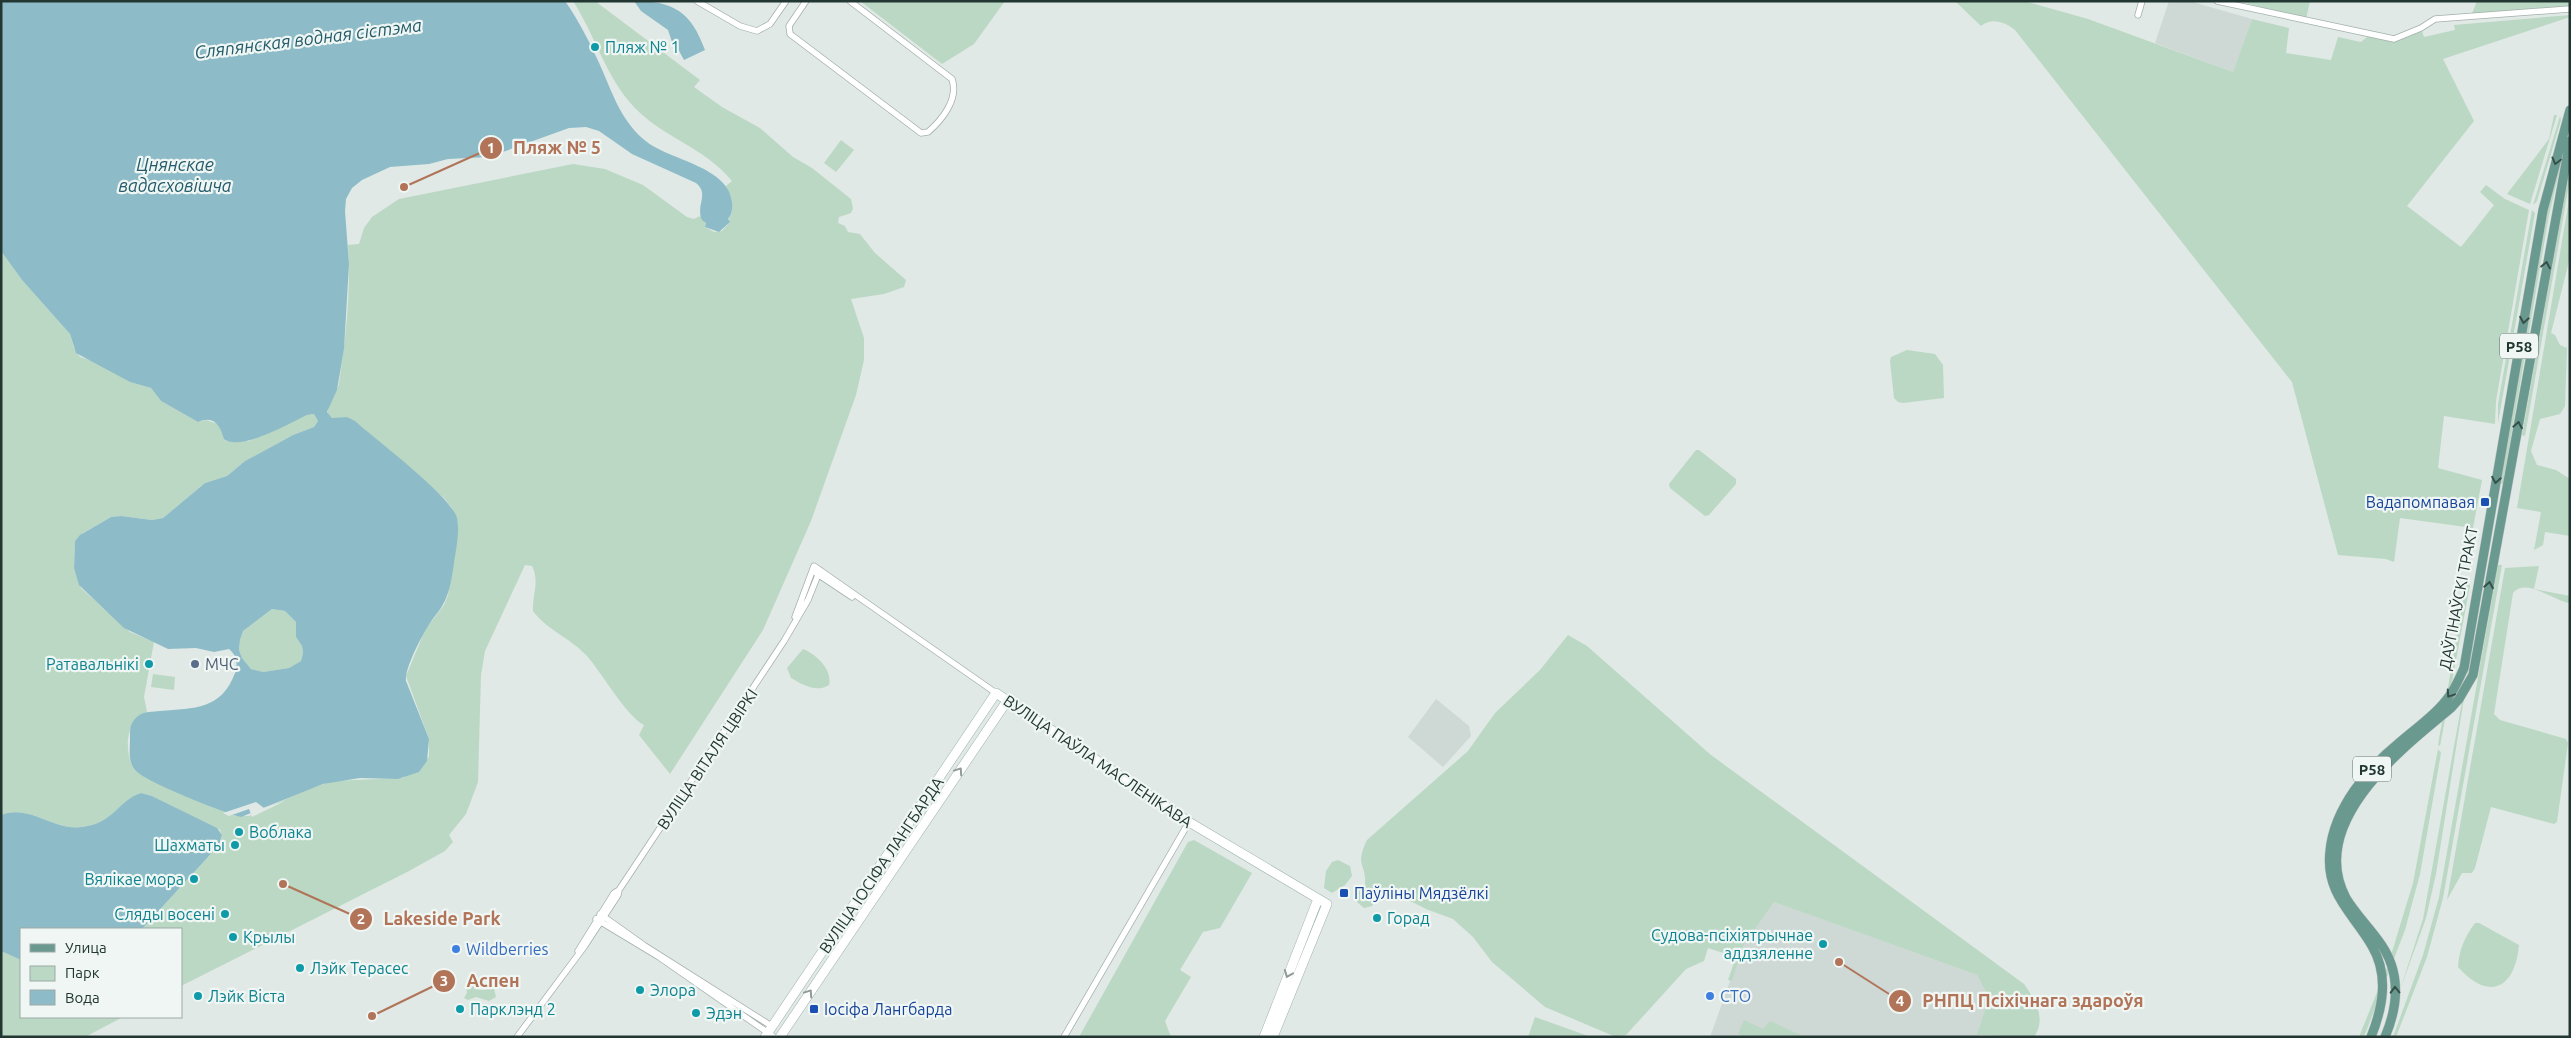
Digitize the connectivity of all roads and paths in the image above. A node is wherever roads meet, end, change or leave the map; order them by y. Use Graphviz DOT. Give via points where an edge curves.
graph roads {
  1 [pos="697,1"];
  2 [pos="786,1"];
  3 [pos="806,1"];
  4 [pos="850,1"];
  5 [pos="2142,1"];
  6 [pos="2216,1"];
  7 [pos="2570,9"];
  8 [pos="2138,15"];
  9 [pos="2570,110"];
  10 [pos="2570,141"];
  11 [pos="816,570"];
  12 [pos="2470,632"];
  13 [pos="2481,633"];
  14 [pos="996,693"];
  15 [pos="1007,701"];
  16 [pos="1189,822"];
  17 [pos="1318,899"];
  18 [pos="600,918"];
  19 [pos="775,1034"];
  20 [pos="517,1037"];
  21 [pos="1064,1037"];
  22 [pos="1264,1037"];
  23 [pos="1273,1037"];
  24 [pos="2371,1037"];
  25 [pos="2385,1037"];
  1 -- 2 [label="street" via="740,26 757,31 770,24"];
  3 -- 4 [label="street" via="789,26 790,34 921,133 931,130 950,105 954,93 952,79"];
  5 -- 8 [label="street"];
  6 -- 7 [label="street" via="2394,39 2434,19"];
  9 -- 12 [label="main road, ДАЎГІНАЎСКІ ТРАКТ / Р58, one-way" via="2543,210"];
  13 -- 10 [label="main road, ДАЎГІНАЎСКІ ТРАКТ / Р58, one-way"];
  11 -- 14 [label="street, ВУЛІЦА ПАЎЛА МАСЛЕНІКАВА"];
  11 -- 18 [label="street, ВУЛІЦА ВІТАЛЯ ЦВІРКІ" via="808,600 762,676 619,890 614,892"];
  12 -- 13 [label="main road"];
  12 -- 24 [label="main road, ДАЎГІНАЎСКІ ТРАКТ / Р58, one-way" via="2464,668 2453,691 2365,776 2342,811 2333,835 2329,861 2333,883 2339,899 2372,946 2382,969 2384,995"];
  25 -- 13 [label="main road, ДАЎГІНАЎСКІ ТРАКТ / Р58, one-way" via="2392,1020 2397,989 2393,973 2380,942 2346,898 2339,879 2337,853 2343,828 2371,781 2459,699 2473,675"];
  14 -- 15 [label="street, ВУЛІЦА ПАЎЛА МАСЛЕНІКАВА"];
  14 -- 19 [label="street, ВУЛІЦА ІОСІФА ЛАНГБАРДА"];
  15 -- 16 [label="street, ВУЛІЦА ПАЎЛА МАСЛЕНІКАВА"];
  19 -- 15 [label="street, ВУЛІЦА ІОСІФА ЛАНГБАРДА, one-way"];
  16 -- 17 [label="street, ВУЛІЦА ПАЎЛА МАСЛЕНІКАВА"];
  16 -- 21 [label="street"];
  17 -- 22 [label="street, one-way"];
  17 -- 23 [label="street, ВУЛІЦА ПАЎЛА МАСЛЕНІКАВА" via="1327,904"];
  18 -- 19 [label="street"];
  18 -- 20 [label="street, ВУЛІЦА ВІТАЛЯ ЦВІРКІ"];
}
